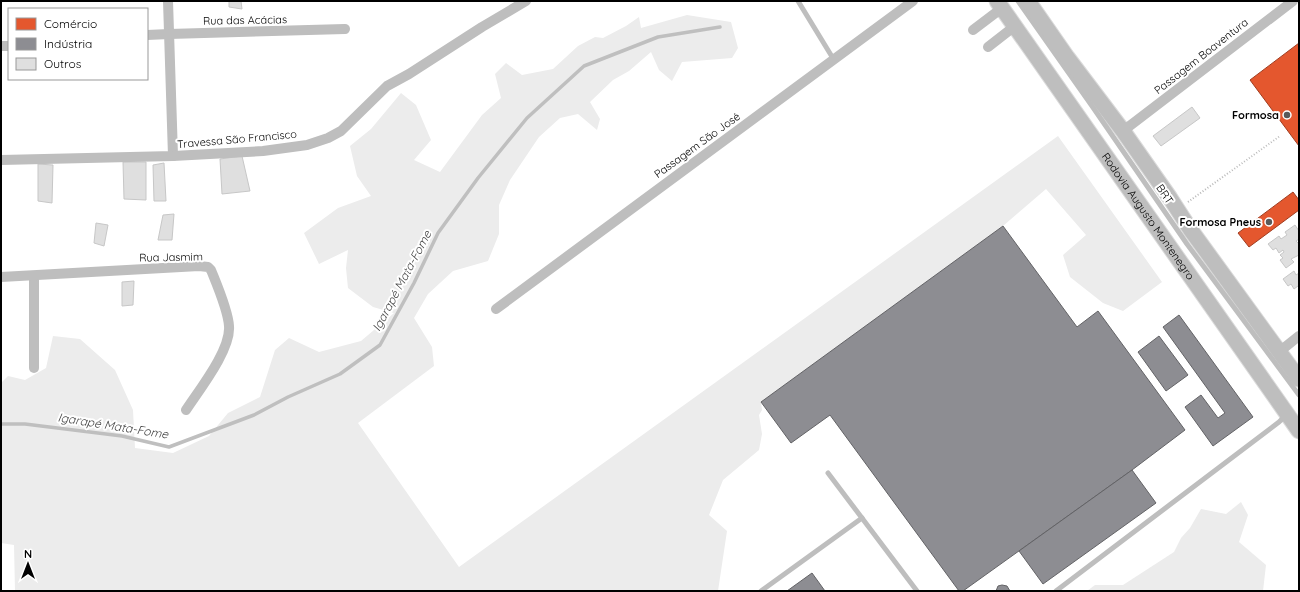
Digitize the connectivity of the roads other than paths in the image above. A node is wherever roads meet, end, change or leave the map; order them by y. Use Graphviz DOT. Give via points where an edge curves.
graph roads {
  1 [pos="168,1"];
  2 [pos="526,1"];
  3 [pos="798,1"];
  4 [pos="913,1"];
  5 [pos="1018,1"];
  6 [pos="1028,1"];
  7 [pos="1293,1"];
  8 [pos="1000,5"];
  9 [pos="1015,26"];
  10 [pos="345,29"];
  11 [pos="973,30"];
  12 [pos="169,34"];
  13 [pos="148,35"];
  14 [pos="988,47"];
  15 [pos="834,60"];
  16 [pos="1123,131"];
  17 [pos="173,156"];
  18 [pos="1,160"];
  19 [pos="34,276"];
  20 [pos="1,277"];
  21 [pos="496,309"];
  22 [pos="1299,336"];
  23 [pos="1279,352"];
  24 [pos="34,368"];
  25 [pos="1299,380"];
  26 [pos="1299,395"];
  27 [pos="186,410"];
  28 [pos="1287,415"];
  29 [pos="1299,431"];
  30 [pos="828,473"];
  31 [pos="862,518"];
  32 [pos="762,591"];
  33 [pos="917,591"];
  34 [pos="1056,591"];
  1 -- 12 [label="street"];
  2 -- 17 [label="street, Travessa São Francisco" via="387,86 341,131 328,138 307,145 263,151"];
  3 -- 15 [label="lane"];
  4 -- 15 [label="street, Passagem São José"];
  5 -- 26 [label="lane, BRT" via="1187,244"];
  6 -- 16 [label="main road"];
  7 -- 16 [label="street, Passagem Boaventura"];
  8 -- 9 [label="main road, Rodovia Augusto Montenegro"];
  8 -- 11 [label="street"];
  9 -- 14 [label="street"];
  9 -- 28 [label="main road, Rodovia Augusto Montenegro"];
  10 -- 12 [label="street, Rua das Acácias"];
  12 -- 13 [label="street, Rua das Acácias"];
  12 -- 17 [label="street"];
  15 -- 21 [label="street, Passagem São José"];
  16 -- 23 [label="main road"];
  17 -- 18 [label="street, Travessa São Francisco"];
  19 -- 20 [label="street, Rua Jasmim"];
  19 -- 24 [label="street"];
  19 -- 27 [label="street, Rua Jasmim" via="208,267 228,317 229,332 221,355"];
  22 -- 23 [label="street"];
  23 -- 25 [label="main road"];
  28 -- 29 [label="main road, Rodovia Augusto Montenegro"];
  28 -- 34 [label="lane"];
  30 -- 31 [label="lane"];
  31 -- 32 [label="lane"];
  31 -- 33 [label="lane"];
}
